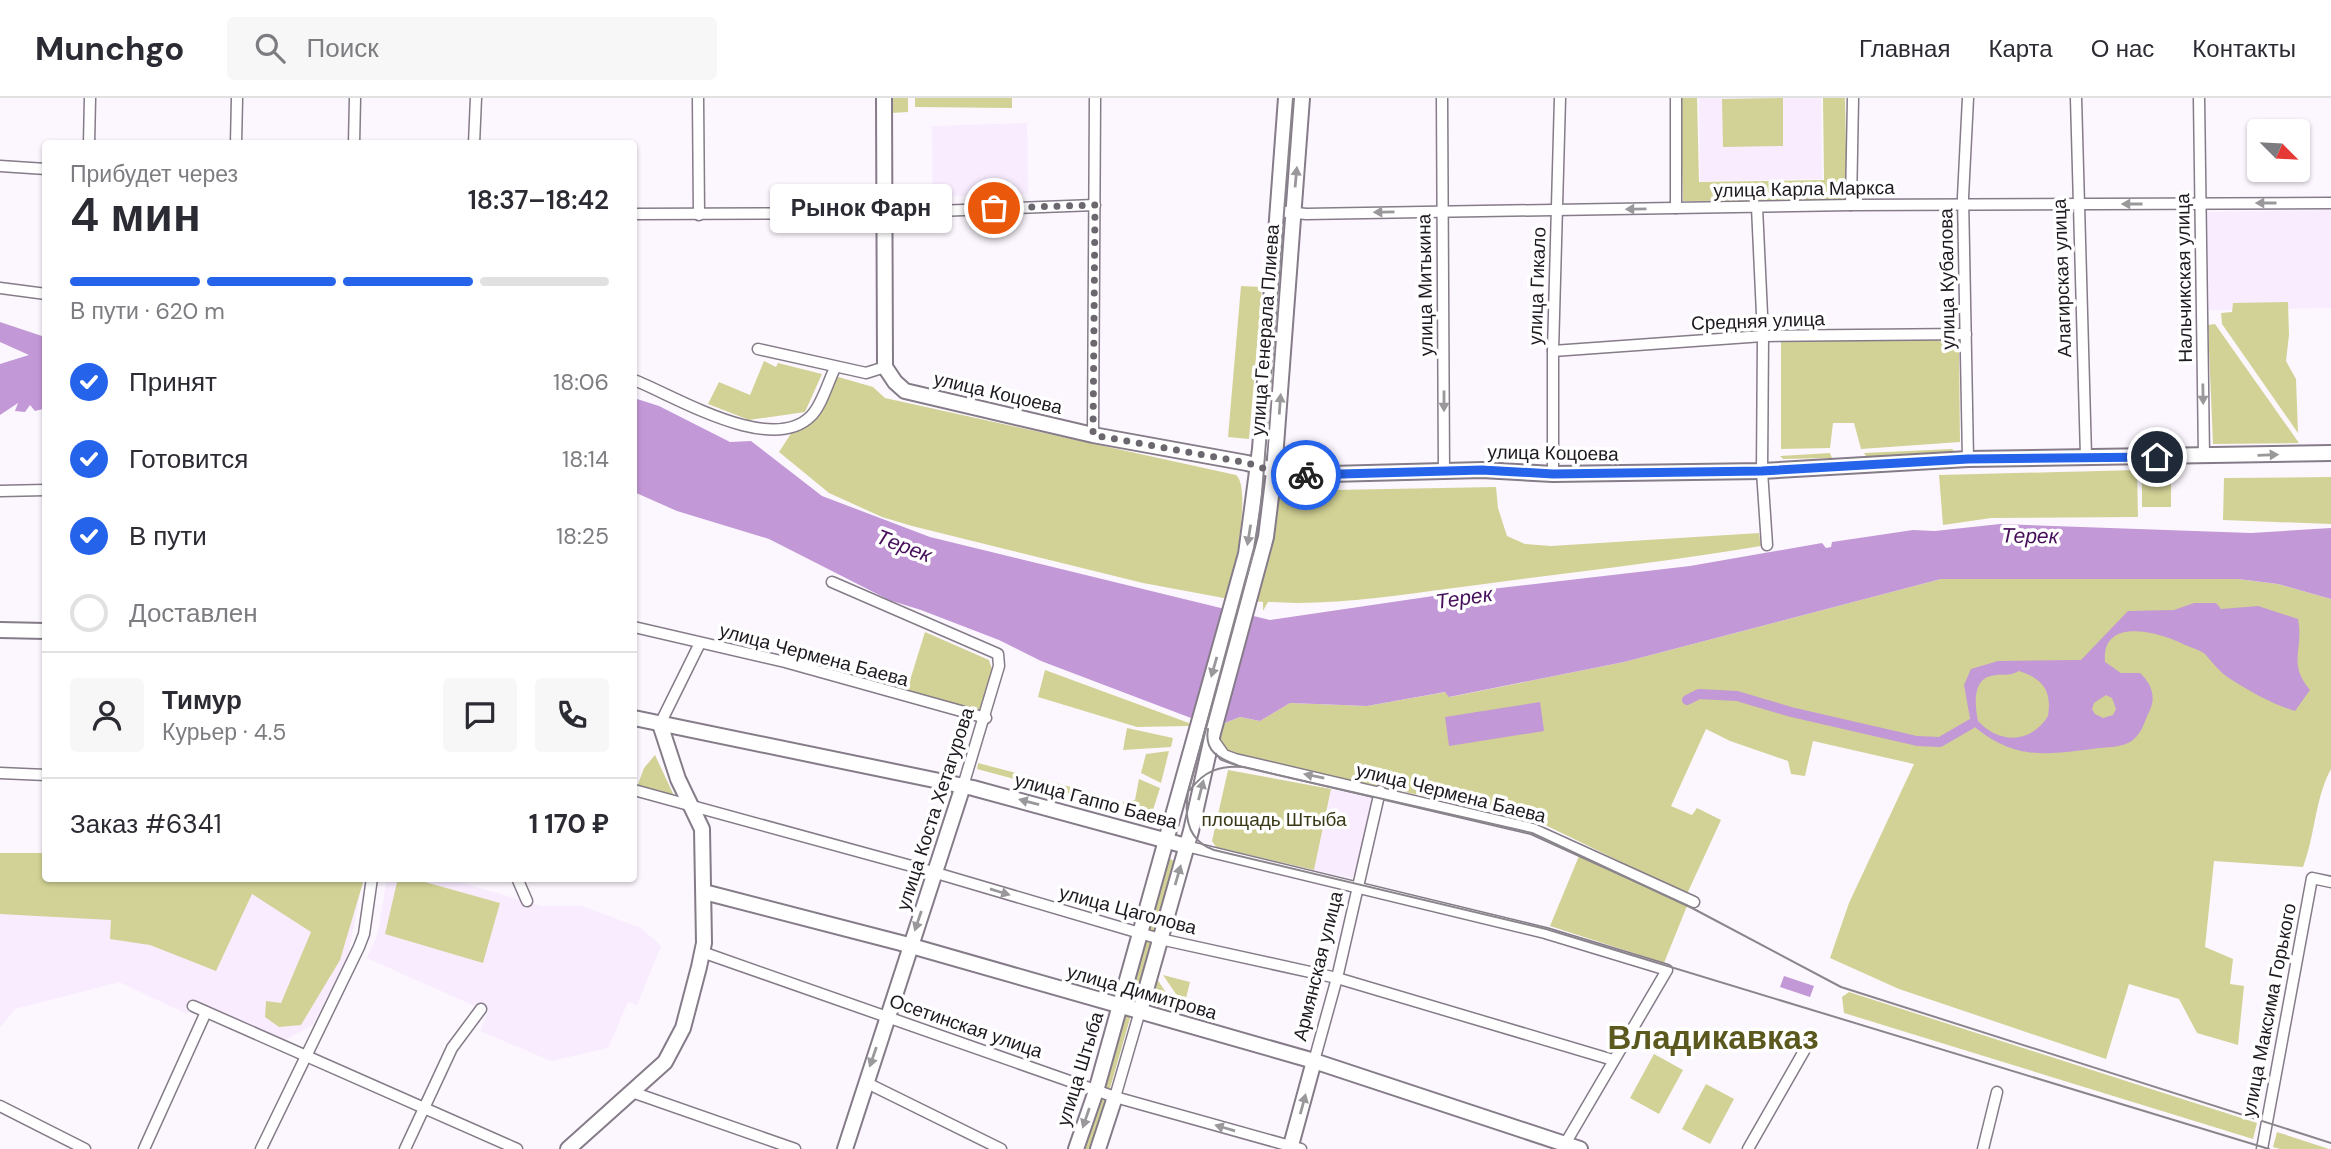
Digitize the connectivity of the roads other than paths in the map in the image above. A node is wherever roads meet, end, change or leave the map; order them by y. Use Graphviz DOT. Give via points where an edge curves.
graph roads {
  1 [pos="90,98"];
  2 [pos="237,98"];
  3 [pos="355,98"];
  4 [pos="476,98"];
  5 [pos="698,98"];
  6 [pos="884,98"];
  7 [pos="1095,98"];
  8 [pos="1286,98"];
  9 [pos="1302,98"];
  10 [pos="1442,98"];
  11 [pos="1560,98"];
  12 [pos="1676,98"];
  13 [pos="1853,98"];
  14 [pos="1968,98"];
  15 [pos="2076,98"];
  16 [pos="2199,98"];
  17 [pos="89,140"];
  18 [pos="236,140"];
  19 [pos="354,140"];
  20 [pos="474,140"];
  21 [pos="0,166"];
  22 [pos="42,170"];
  23 [pos="2331,203"];
  24 [pos="1963,204"];
  25 [pos="2077,204"];
  26 [pos="2201,204"];
  27 [pos="1095,205"];
  28 [pos="1851,205"];
  29 [pos="1757,207"];
  30 [pos="1676,208"];
  31 [pos="1557,210"];
  32 [pos="1278,211"];
  33 [pos="1442,211"];
  34 [pos="882,212"];
  35 [pos="1293,212"];
  36 [pos="637,214"];
  37 [pos="699,215"];
  38 [pos="0,288"];
  39 [pos="42,293"];
  40 [pos="1966,334"];
  41 [pos="1763,336"];
  42 [pos="758,349"];
  43 [pos="1553,351"];
  44 [pos="885,367"];
  45 [pos="835,368"];
  46 [pos="637,381"];
  47 [pos="1093,435"];
  48 [pos="2331,453"];
  49 [pos="2086,456"];
  50 [pos="2204,457"];
  51 [pos="1968,459"];
  52 [pos="1257,467"];
  53 [pos="1762,471"];
  54 [pos="1275,472"];
  55 [pos="1444,472"];
  56 [pos="1553,474"];
  57 [pos="42,490"];
  58 [pos="0,491"];
  59 [pos="1767,545"];
  60 [pos="832,582"];
  61 [pos="637,628"];
  62 [pos="0,629"];
  63 [pos="42,631"];
  64 [pos="700,643"];
  65 [pos="986,718"];
  66 [pos="637,719"];
  67 [pos="660,724"];
  68 [pos="1196,733"];
  69 [pos="1213,736"];
  70 [pos="0,773"];
  71 [pos="42,775"];
  72 [pos="963,786"];
  73 [pos="637,791"];
  74 [pos="1380,791"];
  75 [pos="693,805"];
  76 [pos="1166,839"];
  77 [pos="1186,846"];
  78 [pos="935,872"];
  79 [pos="371,882"];
  80 [pos="519,882"];
  81 [pos="2331,882"];
  82 [pos="1357,888"];
  83 [pos="705,891"];
  84 [pos="527,901"];
  85 [pos="1694,902"];
  86 [pos="1140,933"];
  87 [pos="1160,939"];
  88 [pos="910,946"];
  89 [pos="702,952"];
  90 [pos="1337,978"];
  91 [pos="1120,1005"];
  92 [pos="193,1006"];
  93 [pos="481,1009"];
  94 [pos="1140,1011"];
  95 [pos="206,1012"];
  96 [pos="888,1017"];
  97 [pos="1812,1037"];
  98 [pos="306,1054"];
  99 [pos="1613,1060"];
  100 [pos="1314,1061"];
  101 [pos="865,1082"];
  102 [pos="632,1091"];
  103 [pos="1096,1091"];
  104 [pos="1997,1092"];
  105 [pos="1115,1097"];
  106 [pos="0,1106"];
  107 [pos="425,1108"];
  108 [pos="1565,1144"];
  109 [pos="1294,1148"];
  110 [pos="85,1149"];
  111 [pos="144,1149"];
  112 [pos="261,1149"];
  113 [pos="405,1149"];
  114 [pos="517,1149"];
  115 [pos="568,1149"];
  116 [pos="795,1149"];
  117 [pos="845,1149"];
  118 [pos="1001,1149"];
  119 [pos="1076,1149"];
  120 [pos="1098,1149"];
  121 [pos="1580,1149"];
  122 [pos="1748,1149"];
  123 [pos="1983,1149"];
  124 [pos="2262,1149"];
  1 -- 17 [label="street"];
  2 -- 18 [label="street"];
  3 -- 19 [label="street"];
  4 -- 20 [label="street"];
  5 -- 37 [label="street"];
  6 -- 34 [label="main road"];
  7 -- 27 [label="street"];
  8 -- 32 [label="main road, улица Генерала Плиева"];
  35 -- 9 [label="main road, улица Генерала Плиева, one-way"];
  10 -- 33 [label="street, улица Митькина"];
  11 -- 31 [label="street, улица Гикало"];
  12 -- 30 [label="street"];
  13 -- 28 [label="street"];
  14 -- 24 [label="street, улица Кубалова"];
  15 -- 25 [label="street, Алагирская улица"];
  16 -- 26 [label="street, Нальчикская улица"];
  21 -- 22 [label="street"];
  23 -- 26 [label="street, улица Карла Маркса, one-way"];
  24 -- 25 [label="street, улица Карла Маркса"];
  24 -- 28 [label="street, улица Карла Маркса"];
  24 -- 40 [label="street, улица Кубалова"];
  26 -- 25 [label="street, улица Карла Маркса, one-way"];
  25 -- 49 [label="street, Алагирская улица"];
  26 -- 50 [label="street, Нальчикская улица, one-way"];
  27 -- 34 [label="street"];
  27 -- 47 [label="street"];
  28 -- 29 [label="street, улица Карла Маркса"];
  29 -- 30 [label="street, улица Карла Маркса"];
  29 -- 41 [label="street"];
  30 -- 31 [label="street, улица Карла Маркса, one-way"];
  31 -- 33 [label="street, улица Карла Маркса"];
  31 -- 43 [label="street, улица Гикало"];
  32 -- 35 [label="street, улица Карла Маркса"];
  32 -- 52 [label="main road, улица Генерала Плиева"];
  33 -- 35 [label="street, улица Карла Маркса, one-way"];
  33 -- 55 [label="street, улица Митькина, one-way"];
  34 -- 37 [label="street"];
  34 -- 44 [label="main road"];
  54 -- 35 [label="main road, улица Генерала Плиева, one-way"];
  36 -- 37 [label="street"];
  38 -- 39 [label="street"];
  40 -- 41 [label="street, Средняя улица"];
  40 -- 51 [label="street, улица Кубалова"];
  41 -- 43 [label="street, Средняя улица"];
  41 -- 53 [label="street"];
  42 -- 45 [label="street"];
  43 -- 56 [label="street, улица Гикало"];
  44 -- 45 [label="street" via="866,373"];
  44 -- 47 [label="main road, улица Коцоева" via="905,391"];
  45 -- 46 [label="street" via="812,415 780,428 728,424"];
  47 -- 52 [label="main road, улица Коцоева"];
  50 -- 48 [label="main road, улица Коцоева, one-way"];
  49 -- 50 [label="main road, улица Коцоева"];
  49 -- 51 [label="main road, улица Коцоева"];
  51 -- 53 [label="main road, улица Коцоева"];
  52 -- 54 [label="main road, улица Коцоева"];
  52 -- 68 [label="main road, улица Генерала Плиева, one-way" via="1246,554"];
  53 -- 56 [label="main road, улица Коцоева"];
  53 -- 59 [label="street"];
  54 -- 55 [label="main road, улица Коцоева"];
  54 -- 69 [label="main road, улица Генерала Плиева" via="1266,537"];
  55 -- 56 [label="main road, улица Коцоева"];
  57 -- 58 [label="street"];
  60 -- 65 [label="street, улица Коста Хетагурова" via="998,654"];
  61 -- 64 [label="street, улица Чермена Баева"];
  62 -- 63 [label="main road"];
  64 -- 65 [label="street, улица Чермена Баева"];
  64 -- 67 [label="street"];
  65 -- 72 [label="street, улица Коста Хетагурова"];
  66 -- 67 [label="main road, улица Гаппо Баева"];
  67 -- 72 [label="main road, улица Гаппо Баева"];
  67 -- 75 [label="main road" via="678,779"];
  68 -- 76 [label="main road, улица Штыба"];
  74 -- 69 [label="street, улица Чермена Баева, one-way" via="1230,758 1216,747"];
  77 -- 69 [label="main road, улица Штыба, one-way"];
  70 -- 71 [label="street"];
  76 -- 72 [label="main road, улица Гаппо Баева, one-way"];
  72 -- 78 [label="main road, улица Коста Хетагурова"];
  73 -- 75 [label="street, улица Цаголова"];
  74 -- 82 [label="street, Армянская улица"];
  74 -- 85 [label="street, улица Чермена Баева" via="1533,829"];
  75 -- 78 [label="street, улица Цаголова"];
  75 -- 83 [label="main road" via="702,830"];
  76 -- 77 [label="main road, улица Гаппо Баева"];
  76 -- 86 [label="main road, улица Штыба"];
  77 -- 82 [label="street, улица Гаппо Баева"];
  87 -- 77 [label="main road, улица Штыба, one-way"];
  78 -- 86 [label="street, улица Цаголова, one-way"];
  78 -- 88 [label="main road, улица Коста Хетагурова, one-way"];
  79 -- 98 [label="street" via="364,934"];
  80 -- 84 [label="street"];
  81 -- 124 [label="street, улица Максима Горького" via="2312,878"];
  82 -- 90 [label="street, Армянская улица"];
  82 -- 99 [label="street, улица Гаппо Баева" via="1545,933 1667,970"];
  83 -- 88 [label="main road, улица Димитрова"];
  83 -- 89 [label="main road"];
  86 -- 87 [label="street, улица Цаголова"];
  86 -- 91 [label="main road, улица Штыба"];
  87 -- 90 [label="street, улица Цаголова"];
  87 -- 94 [label="main road, улица Штыба"];
  88 -- 91 [label="main road, улица Димитрова"];
  88 -- 96 [label="main road, улица Коста Хетагурова"];
  89 -- 96 [label="street, Осетинская улица"];
  89 -- 102 [label="main road" via="676,1045 654,1074"];
  90 -- 99 [label="street, улица Цаголова"];
  90 -- 100 [label="street, Армянская улица"];
  91 -- 94 [label="main road, улица Димитрова"];
  91 -- 103 [label="main road, улица Штыба"];
  92 -- 95 [label="street"];
  93 -- 107 [label="street" via="452,1048"];
  94 -- 100 [label="main road, улица Димитрова"];
  94 -- 105 [label="street, улица Штыба"];
  95 -- 98 [label="street"];
  95 -- 111 [label="street"];
  96 -- 101 [label="main road, улица Коста Хетагурова, one-way"];
  96 -- 103 [label="street, Осетинская улица"];
  97 -- 122 [label="street"];
  98 -- 107 [label="street"];
  98 -- 112 [label="street"];
  99 -- 108 [label="street"];
  100 -- 108 [label="main road, улица Димитрова"];
  109 -- 100 [label="main road, Армянская улица, one-way"];
  101 -- 117 [label="main road, улица Коста Хетагурова"];
  101 -- 118 [label="street"];
  102 -- 115 [label="main road"];
  102 -- 116 [label="street"];
  103 -- 105 [label="street, Осетинская улица"];
  103 -- 119 [label="main road, улица Штыба, one-way"];
  104 -- 123 [label="street"];
  109 -- 105 [label="street, Осетинская улица, one-way"];
  105 -- 120 [label="main road, улица Штыба"];
  106 -- 110 [label="street"];
  107 -- 113 [label="street"];
  107 -- 114 [label="street"];
  108 -- 121 [label="main road, улица Димитрова"];
}
